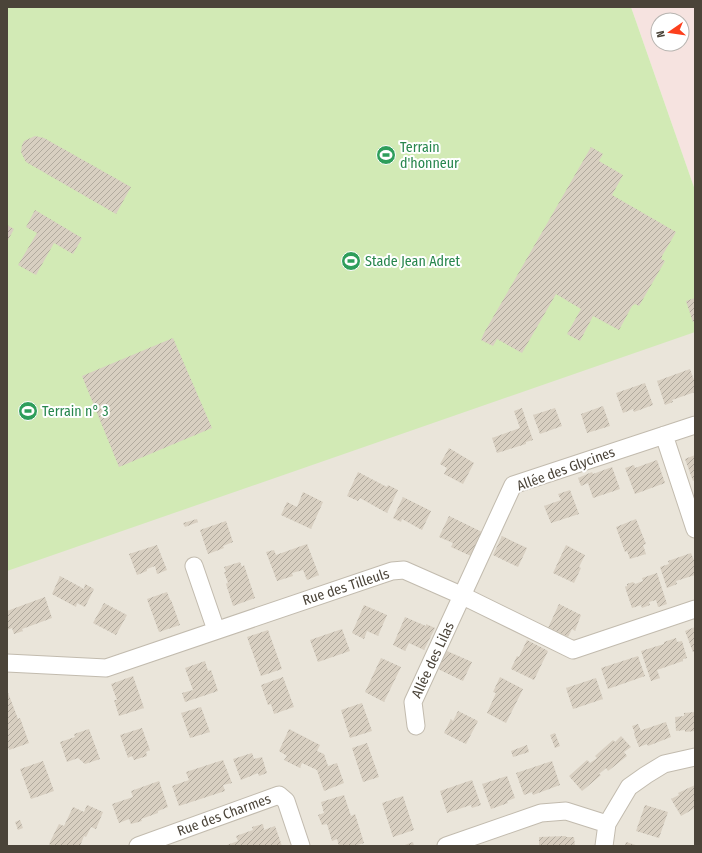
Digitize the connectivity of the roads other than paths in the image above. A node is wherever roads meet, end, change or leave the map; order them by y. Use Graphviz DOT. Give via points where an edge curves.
graph roads {
  1 [pos="695,425"];
  2 [pos="664,435"];
  3 [pos="695,529"];
  4 [pos="194,566"];
  5 [pos="463,596"];
  6 [pos="695,608"];
  7 [pos="216,630"];
  8 [pos="7,663"];
  9 [pos="416,726"];
  10 [pos="695,757"];
  11 [pos="608,824"];
  12 [pos="138,846"];
  13 [pos="301,846"];
  14 [pos="446,846"];
  15 [pos="604,846"];
  1 -- 2 [label="street, Allée des Glycines"];
  2 -- 3 [label="street"];
  2 -- 5 [label="street, Allée des Glycines" via="514,485"];
  4 -- 7 [label="street"];
  5 -- 6 [label="street, Rue des Tilleuls" via="573,650"];
  5 -- 7 [label="street, Rue des Tilleuls" via="404,570 392,571"];
  5 -- 9 [label="street, Allée des Lilas" via="413,702"];
  7 -- 8 [label="street, Rue des Tilleuls" via="106,668"];
  10 -- 11 [label="street" via="664,764 629,787"];
  11 -- 14 [label="street" via="566,811 541,812"];
  11 -- 15 [label="street"];
  12 -- 13 [label="street, Rue des Charmes" via="279,795 286,801"];
}
